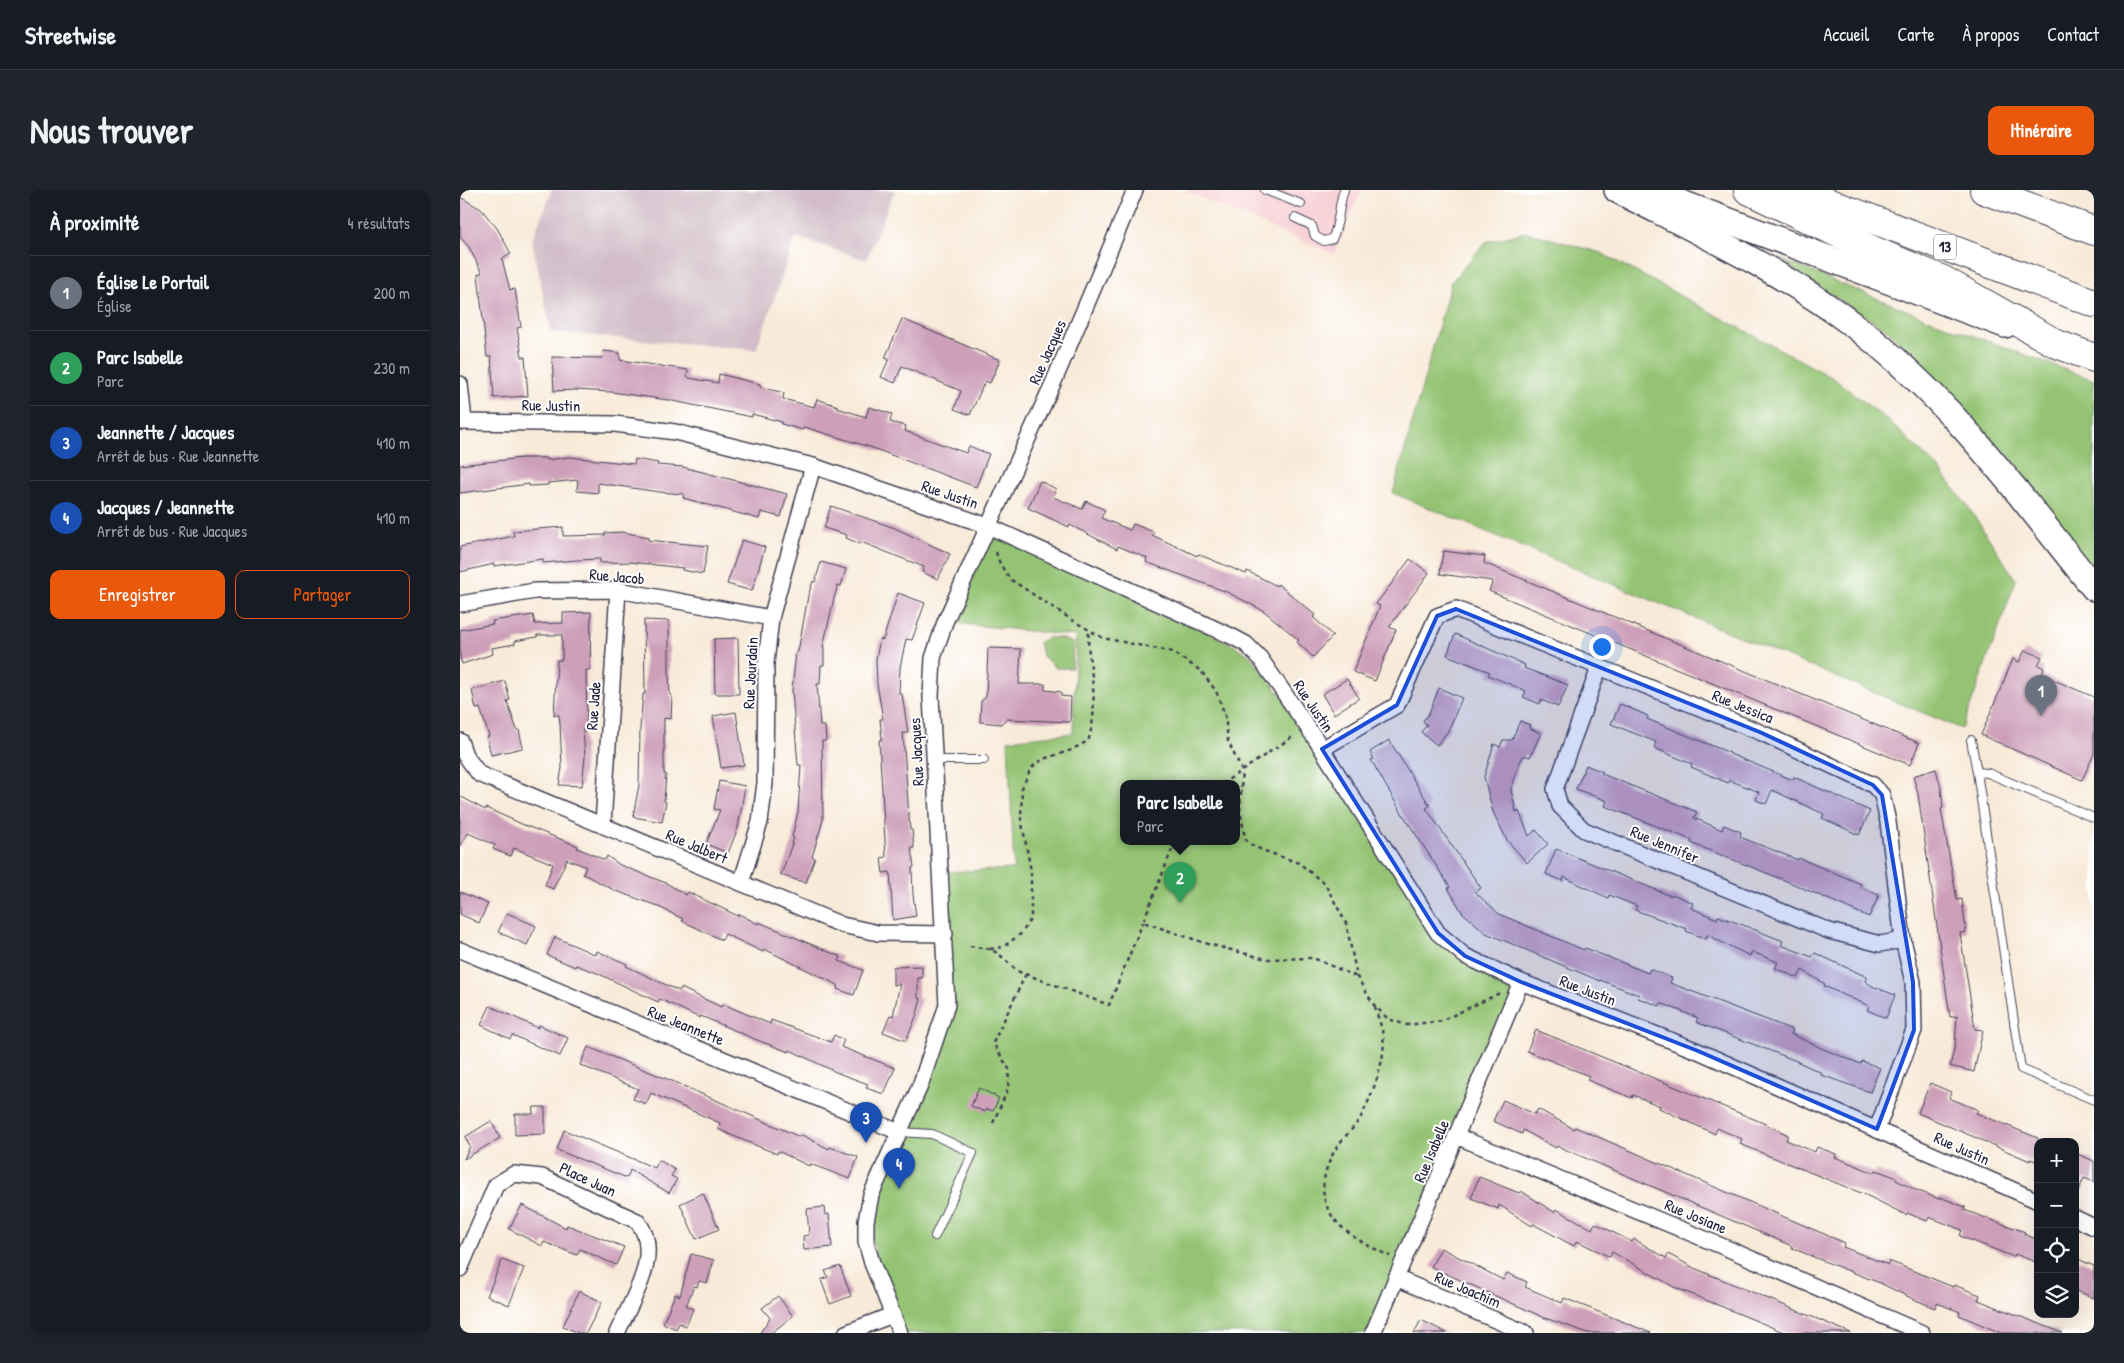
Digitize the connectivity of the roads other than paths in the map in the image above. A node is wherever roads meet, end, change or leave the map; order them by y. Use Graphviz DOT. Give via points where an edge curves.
graph roads {
  1 [pos="1135,190"];
  2 [pos="1266,190"];
  3 [pos="1344,190"];
  4 [pos="1617,190"];
  5 [pos="1647,190"];
  6 [pos="1748,190"];
  7 [pos="1795,190"];
  8 [pos="1984,190"];
  9 [pos="1301,204"];
  10 [pos="1295,218"];
  11 [pos="2094,231"];
  12 [pos="2094,303"];
  13 [pos="2057,344"];
  14 [pos="2094,358"];
  15 [pos="460,384"];
  16 [pos="462,422"];
  17 [pos="813,466"];
  18 [pos="988,526"];
  19 [pos="2094,588"];
  20 [pos="618,590"];
  21 [pos="460,604"];
  22 [pos="771,618"];
  23 [pos="1599,668"];
  24 [pos="1971,740"];
  25 [pos="460,741"];
  26 [pos="1322,749"];
  27 [pos="934,760"];
  28 [pos="984,760"];
  29 [pos="1977,772"];
  30 [pos="2094,818"];
  31 [pos="603,824"];
  32 [pos="741,884"];
  33 [pos="945,934"];
  34 [pos="1903,940"];
  35 [pos="460,950"];
  36 [pos="1522,982"];
  37 [pos="2094,1100"];
  38 [pos="1877,1129"];
  39 [pos="899,1132"];
  40 [pos="1456,1136"];
  41 [pos="2034,1199"];
  42 [pos="2079,1220"];
  43 [pos="2094,1227"];
  44 [pos="935,1236"];
  45 [pos="460,1269"];
  46 [pos="1396,1278"];
  47 [pos="892,1314"];
  48 [pos="618,1333"];
  49 [pos="846,1333"];
  50 [pos="900,1333"];
  51 [pos="1372,1333"];
  52 [pos="1526,1333"];
  53 [pos="1922,1333"];
  1 -- 18 [label="street, Rue Jacques"];
  2 -- 9 [label="lane"];
  3 -- 10 [label="lane" via="1332,240 1324,241 1316,236 1312,226"];
  4 -- 19 [label="main road" via="1781,277 1875,341 1937,398 1968,432"];
  5 -- 13 [label="main road"];
  6 -- 13 [label="highway" via="1877,252 1944,280"];
  7 -- 12 [label="highway, 13"];
  8 -- 11 [label="highway"];
  13 -- 14 [label="highway"];
  15 -- 16 [label="street"];
  16 -- 17 [label="street, Rue Justin" via="615,424 674,432"];
  17 -- 18 [label="street, Rue Justin"];
  17 -- 22 [label="street, Rue Jourdain"];
  18 -- 26 [label="street, Rue Justin" via="1246,644 1260,658"];
  18 -- 27 [label="street, Rue Jacques" via="945,622 933,658 930,696"];
  20 -- 21 [label="street, Rue Jacob" via="535,591"];
  20 -- 22 [label="street, Rue Jacob"];
  20 -- 31 [label="street, Rue Jade"];
  22 -- 32 [label="street, Rue Jourdain" via="766,664 765,783 760,822"];
  23 -- 26 [label="street, Rue Jessica" via="1456,609 1437,616 1397,705"];
  23 -- 34 [label="street, Rue Jessica" via="1762,732 1873,785 1882,795 1888,822"];
  23 -- 34 [label="street, Rue Jennifer" via="1555,789 1560,806 1584,830 1829,931 1880,944"];
  24 -- 29 [label="lane"];
  25 -- 31 [label="street, Rue Jalbert" via="465,755 479,774"];
  26 -- 36 [label="street, Rue Justin" via="1438,933 1464,956"];
  27 -- 28 [label="lane"];
  27 -- 33 [label="street, Rue Jacques"];
  29 -- 30 [label="lane" via="1988,772"];
  29 -- 37 [label="lane" via="2021,1069"];
  31 -- 32 [label="street, Rue Jalbert"];
  32 -- 33 [label="street, Rue Jalbert" via="851,927 878,933"];
  33 -- 39 [label="street, Rue Jacques" via="947,1005 920,1086"];
  34 -- 38 [label="street, Rue Jessica" via="1913,982 1914,1030"];
  35 -- 39 [label="street, Rue Jeannette"];
  36 -- 38 [label="street, Rue Justin" via="1698,1051"];
  36 -- 40 [label="street, Rue Isabelle"];
  38 -- 41 [label="street, Rue Justin"];
  39 -- 44 [label="lane" via="932,1134 974,1153"];
  39 -- 47 [label="street, Rue Jacques" via="871,1195 866,1221 866,1242"];
  40 -- 46 [label="street, Rue Isabelle"];
  40 -- 53 [label="street, Rue Josiane"];
  42 -- 43 [label="street"];
  45 -- 48 [label="street, Place Juan" via="496,1185 514,1174 542,1178 638,1221 646,1232 648,1264"];
  46 -- 51 [label="street, Rue Isabelle"];
  46 -- 52 [label="street, Rue Joachim"];
  47 -- 49 [label="street"];
  47 -- 50 [label="street, Rue Jacques"];
}
